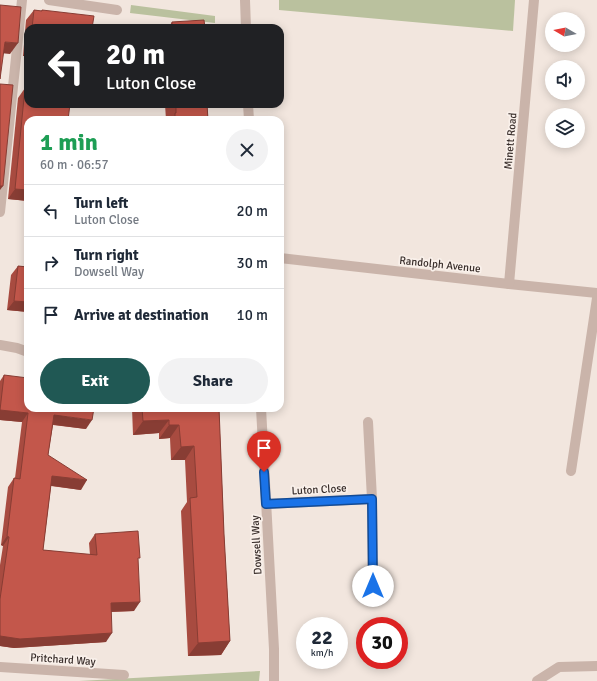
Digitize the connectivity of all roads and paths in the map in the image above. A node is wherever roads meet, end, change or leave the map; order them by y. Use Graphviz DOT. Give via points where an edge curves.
graph roads {
  1 [pos="22,0"];
  2 [pos="49,0"];
  3 [pos="245,0"];
  4 [pos="534,0"];
  5 [pos="117,10"];
  6 [pos="246,24"];
  7 [pos="0,212"];
  8 [pos="284,258"];
  9 [pos="509,284"];
  10 [pos="597,293"];
  11 [pos="597,298"];
  12 [pos="0,345"];
  13 [pos="24,351"];
  14 [pos="261,412"];
  15 [pos="368,422"];
  16 [pos="571,471"];
  17 [pos="372,499"];
  18 [pos="266,504"];
  19 [pos="373,586"];
  20 [pos="597,666"];
  21 [pos="0,667"];
  22 [pos="124,675"];
  23 [pos="274,681"];
  24 [pos="537,681"];
  1 -- 7 [label="street"];
  2 -- 5 [label="street"];
  3 -- 6 [label="street"];
  4 -- 9 [label="street, Minett Road"];
  8 -- 9 [label="street, Randolph Avenue"];
  9 -- 10 [label="street, Randolph Avenue"];
  11 -- 16 [label="street"];
  12 -- 13 [label="street"];
  14 -- 18 [label="street, Dowsell Way"];
  15 -- 17 [label="street"];
  17 -- 18 [label="street, Luton Close"];
  17 -- 19 [label="street"];
  18 -- 23 [label="street, Dowsell Way"];
  20 -- 24 [label="street" via="558,667"];
  21 -- 22 [label="street, Pritchard Way"];
}
